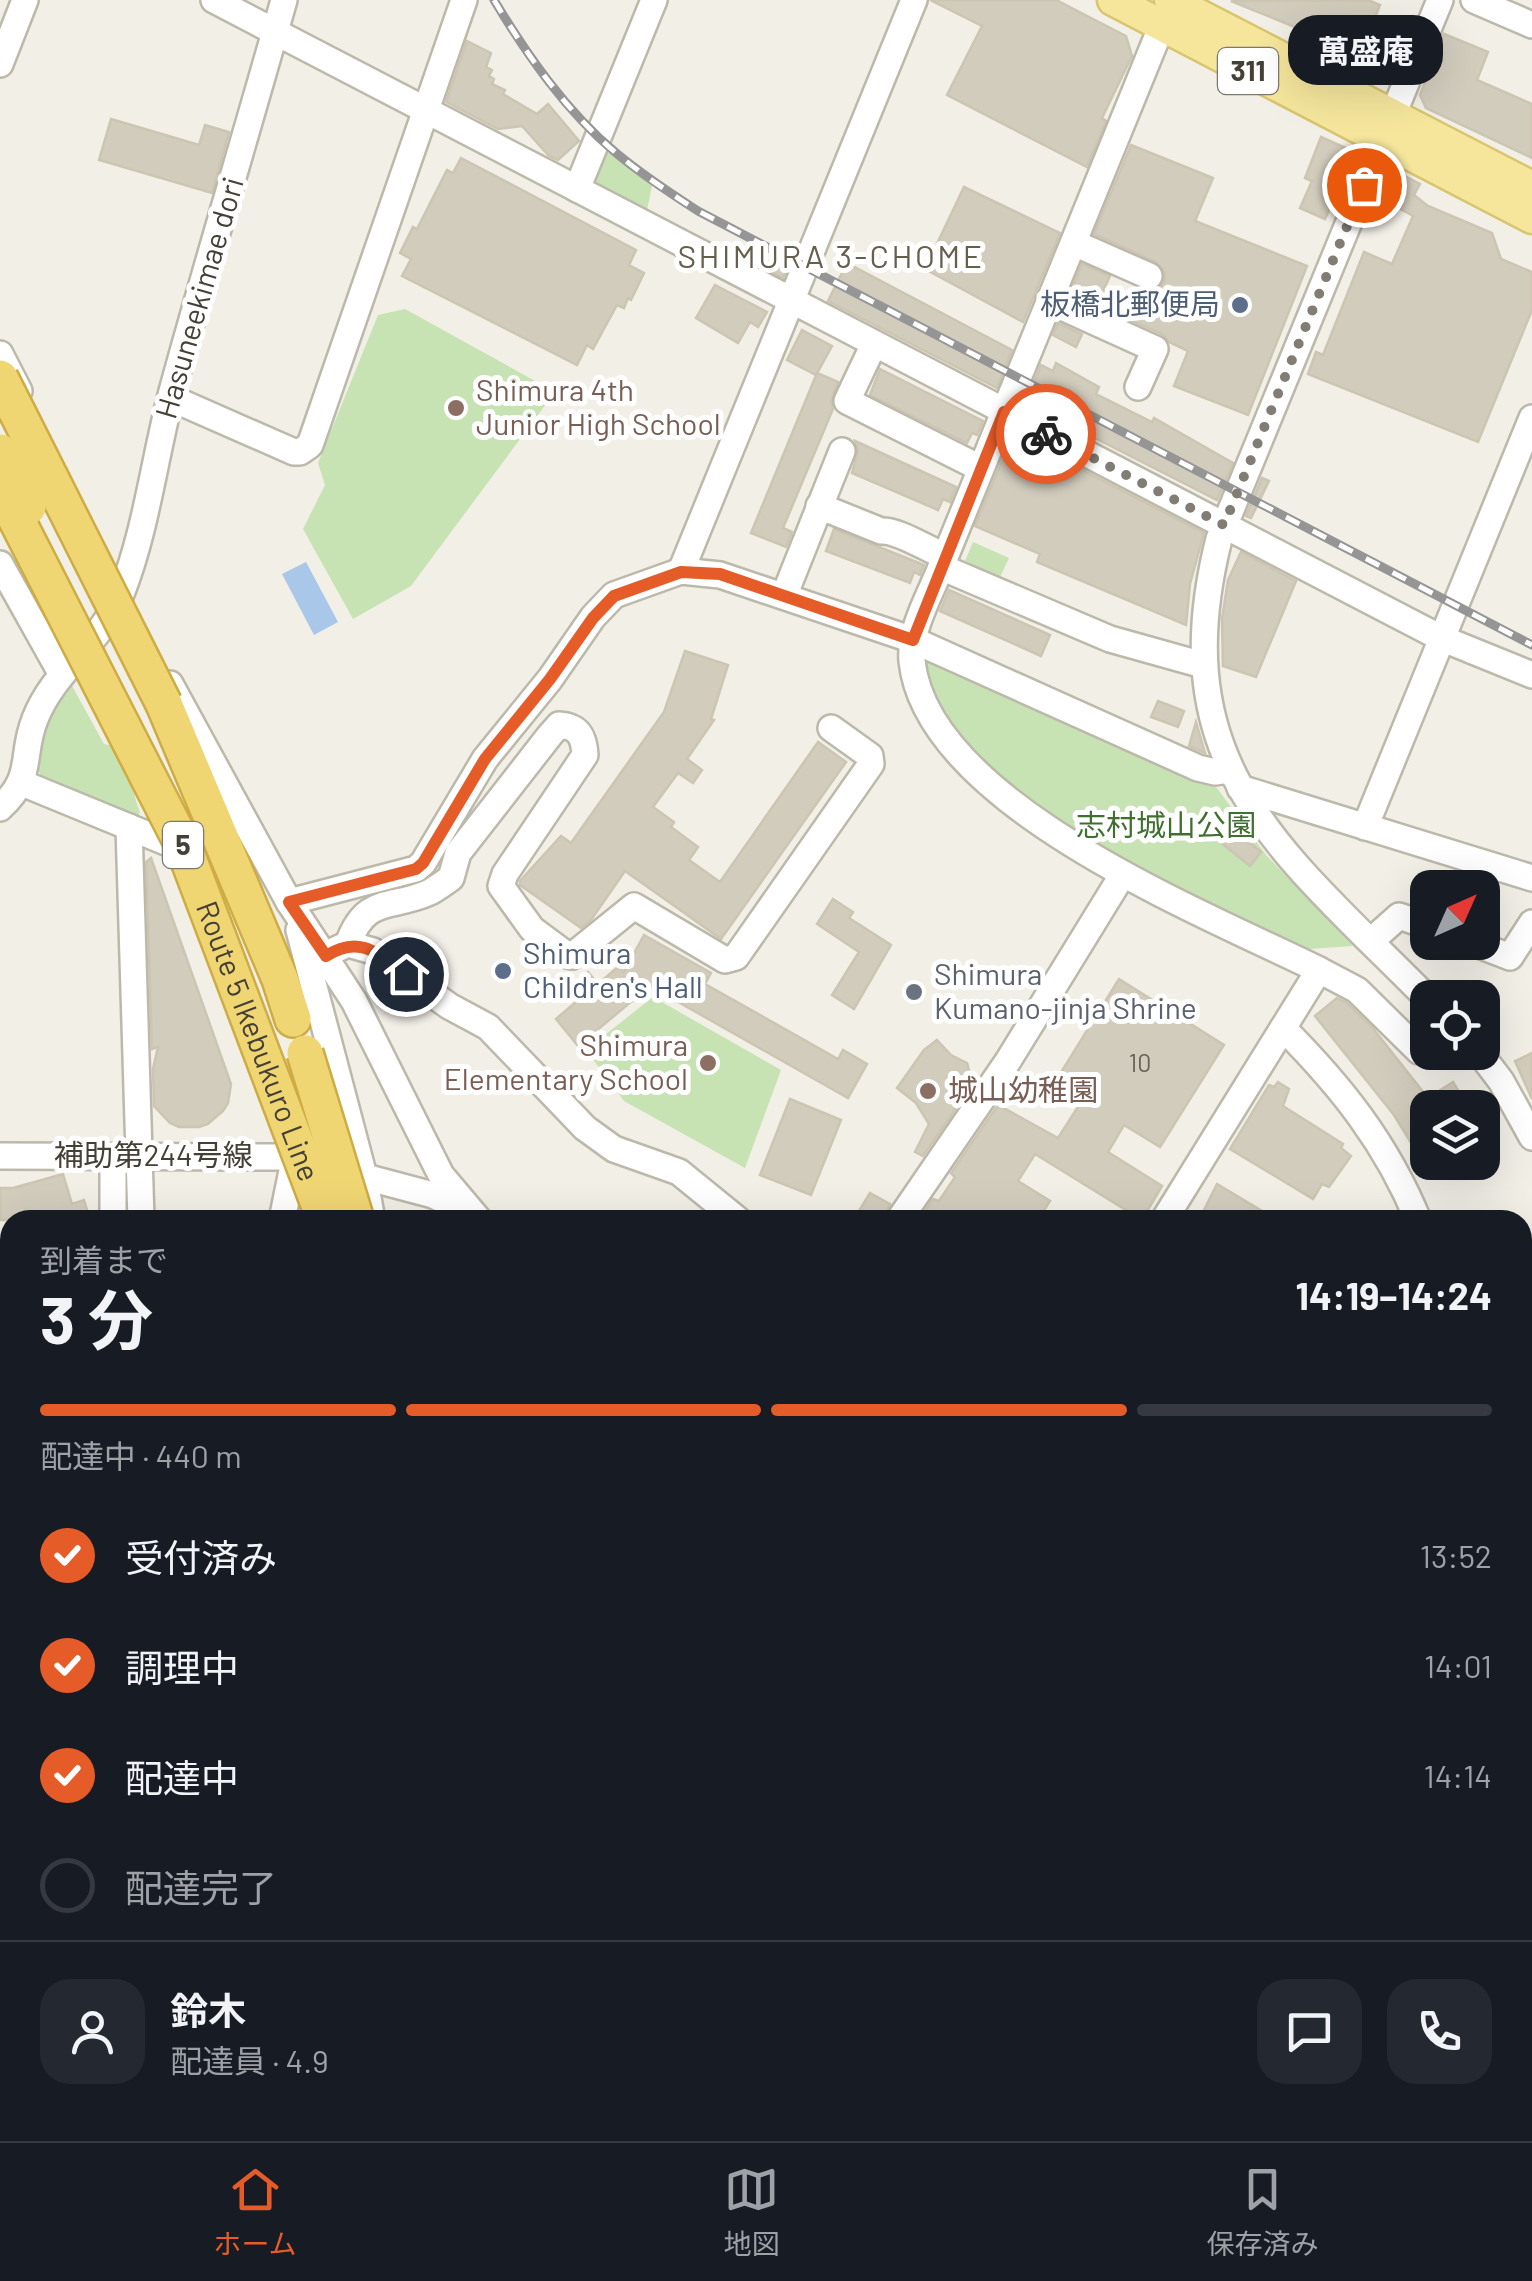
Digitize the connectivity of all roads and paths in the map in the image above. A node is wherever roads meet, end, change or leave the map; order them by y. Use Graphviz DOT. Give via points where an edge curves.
graph roads {
  1 [pos="25,0"];
  2 [pos="214,0"];
  3 [pos="284,0"];
  4 [pos="464,0"];
  5 [pos="654,0"];
  6 [pos="914,0"];
  7 [pos="1113,0"];
  8 [pos="1440,0"];
  9 [pos="1474,0"];
  10 [pos="1169,7"];
  11 [pos="1532,25"];
  12 [pos="275,31"];
  13 [pos="0,64"];
  14 [pos="425,109"];
  15 [pos="1387,129"];
  16 [pos="1532,187"];
  17 [pos="577,189"];
  18 [pos="1532,218"];
  19 [pos="1074,243"];
  20 [pos="1149,276"];
  21 [pos="792,301"];
  22 [pos="1049,302"];
  23 [pos="874,344"];
  24 [pos="0,354"];
  25 [pos="0,378"];
  26 [pos="1138,387"];
  27 [pos="171,398"];
  28 [pos="0,411"];
  29 [pos="1004,412"];
  30 [pos="1532,418"];
  31 [pos="842,451"];
  32 [pos="0,452"];
  33 [pos="980,468"];
  34 [pos="0,488"];
  35 [pos="819,506"];
  36 [pos="1224,525"];
  37 [pos="943,561"];
  38 [pos="0,564"];
  39 [pos="681,572"];
  40 [pos="120,596"];
  41 [pos="784,596"];
  42 [pos="1440,638"];
  43 [pos="913,640"];
  44 [pos="82,653"];
  45 [pos="1203,665"];
  46 [pos="61,673"];
  47 [pos="1532,675"];
  48 [pos="154,680"];
  49 [pos="832,728"];
  50 [pos="1235,779"];
  51 [pos="22,783"];
  52 [pos="162,803"];
  53 [pos="0,808"];
  54 [pos="129,827"];
  55 [pos="1365,828"];
  56 [pos="168,843"];
  57 [pos="1124,874"];
  58 [pos="1532,878"];
  59 [pos="292,906"];
  60 [pos="1410,920"];
  61 [pos="1532,923"];
  62 [pos="1371,941"];
  63 [pos="337,950"];
  64 [pos="1500,953"];
  65 [pos="1319,970"];
  66 [pos="1410,981"];
  67 [pos="293,1018"];
  68 [pos="1284,1028"];
  69 [pos="1410,1041"];
  70 [pos="305,1053"];
  71 [pos="1493,1070"];
  72 [pos="1532,1137"];
  73 [pos="0,1156"];
  74 [pos="125,1156"];
  75 [pos="292,1162"];
  76 [pos="364,1176"];
  77 [pos="115,1210"];
  78 [pos="138,1210"];
  79 [pos="284,1210"];
  80 [pos="312,1210"];
  81 [pos="322,1210"];
  82 [pos="353,1210"];
  83 [pos="370,1210"];
  84 [pos="462,1210"];
  85 [pos="470,1210"];
  86 [pos="726,1210"];
  87 [pos="907,1210"];
  88 [pos="1170,1210"];
  89 [pos="1414,1210"];
  1 -- 13 [label="street"];
  2 -- 12 [label="street"];
  3 -- 12 [label="street, Hasuneekimae dori"];
  4 -- 14 [label="street"];
  5 -- 17 [label="street"];
  6 -- 21 [label="street"];
  7 -- 10 [label="main road, 311"];
  8 -- 15 [label="street"];
  9 -- 11 [label="street"];
  10 -- 15 [label="main road, 311"];
  10 -- 19 [label="street"];
  12 -- 14 [label="street"];
  12 -- 27 [label="street, Hasuneekimae dori"];
  14 -- 17 [label="street"];
  14 -- 27 [label="street" via="306,449 294,452"];
  15 -- 16 [label="main road, 311"];
  15 -- 18 [label="main road, 311"];
  15 -- 36 [label="street" via="1276,427"];
  17 -- 21 [label="street"];
  19 -- 20 [label="street"];
  19 -- 22 [label="street"];
  21 -- 23 [label="street"];
  21 -- 39 [label="street"];
  22 -- 26 [label="street" via="1156,349"];
  22 -- 29 [label="street"];
  23 -- 29 [label="street"];
  23 -- 33 [label="street" via="846,402"];
  24 -- 40 [label="street"];
  25 -- 48 [label="highway, Route 5 Ikebukuro Line / 5, bridge"];
  27 -- 40 [label="street, Hasuneekimae dori"];
  28 -- 48 [label="highway, bridge" via="92,583"];
  29 -- 33 [label="street"];
  29 -- 36 [label="street"];
  30 -- 42 [label="street"];
  31 -- 35 [label="street"];
  32 -- 52 [label="highway, bridge" via="108,664"];
  33 -- 37 [label="street"];
  34 -- 44 [label="street"];
  34 -- 52 [label="highway, Route 5 Ikebukuro Line / 5, bridge"];
  35 -- 37 [label="street" via="890,530"];
  35 -- 41 [label="street"];
  36 -- 42 [label="street"];
  36 -- 45 [label="street" via="1206,594"];
  37 -- 43 [label="street"];
  37 -- 45 [label="street" via="1110,639"];
  38 -- 46 [label="street"];
  39 -- 41 [label="street" via="720,574"];
  39 -- 59 [label="street" via="614,596 593,618 485,759 423,863"];
  40 -- 44 [label="street, Hasuneekimae dori"];
  40 -- 59 [label="street"];
  41 -- 43 [label="street"];
  42 -- 47 [label="street"];
  42 -- 55 [label="street"];
  43 -- 50 [label="street"];
  43 -- 57 [label="street" via="926,706 945,736 1002,796"];
  44 -- 46 [label="street, Hasuneekimae dori"];
  44 -- 56 [label="street"];
  45 -- 50 [label="street" via="1214,731"];
  46 -- 51 [label="street, Hasuneekimae dori" via="35,719"];
  48 -- 67 [label="highway, Route 5 Ikebukuro Line / 5, bridge"];
  49 -- 63 [label="street" via="870,756 870,764 736,957 726,960 634,906 567,955 532,929 501,886 585,755 584,741 569,725 550,735 458,854 451,878 367,911"];
  50 -- 55 [label="street"];
  50 -- 62 [label="street" via="1273,837"];
  51 -- 53 [label="street"];
  51 -- 54 [label="street"];
  52 -- 81 [label="highway, Route 5 Ikebukuro Line / 5, bridge"];
  54 -- 56 [label="street"];
  54 -- 74 [label="street"];
  55 -- 58 [label="street"];
  56 -- 75 [label="street"];
  57 -- 65 [label="street"];
  57 -- 87 [label="street"];
  59 -- 63 [label="street"];
  59 -- 76 [label="street"];
  60 -- 62 [label="street" via="1399,916"];
  61 -- 64 [label="street" via="1510,957"];
  62 -- 66 [label="street"];
  63 -- 85 [label="street" via="354,1001 442,1174"];
  63 -- 86 [label="street" via="373,951 488,1027 585,1128 629,1155 679,1172"];
  65 -- 68 [label="street"];
  65 -- 69 [label="street" via="1357,990"];
  68 -- 88 [label="street"];
  68 -- 89 [label="street" via="1379,1139"];
  70 -- 82 [label="highway, Route 5 Ikebukuro Line, bridge"];
  71 -- 72 [label="street"];
  73 -- 74 [label="street, 補助第244号線"];
  74 -- 75 [label="street, 補助第244号線"];
  74 -- 77 [label="street"];
  74 -- 78 [label="street"];
  75 -- 76 [label="street, 補助第244号線"];
  75 -- 79 [label="street"];
  75 -- 80 [label="street"];
  76 -- 83 [label="street"];
  76 -- 84 [label="street, 補助第244号線"];
}
